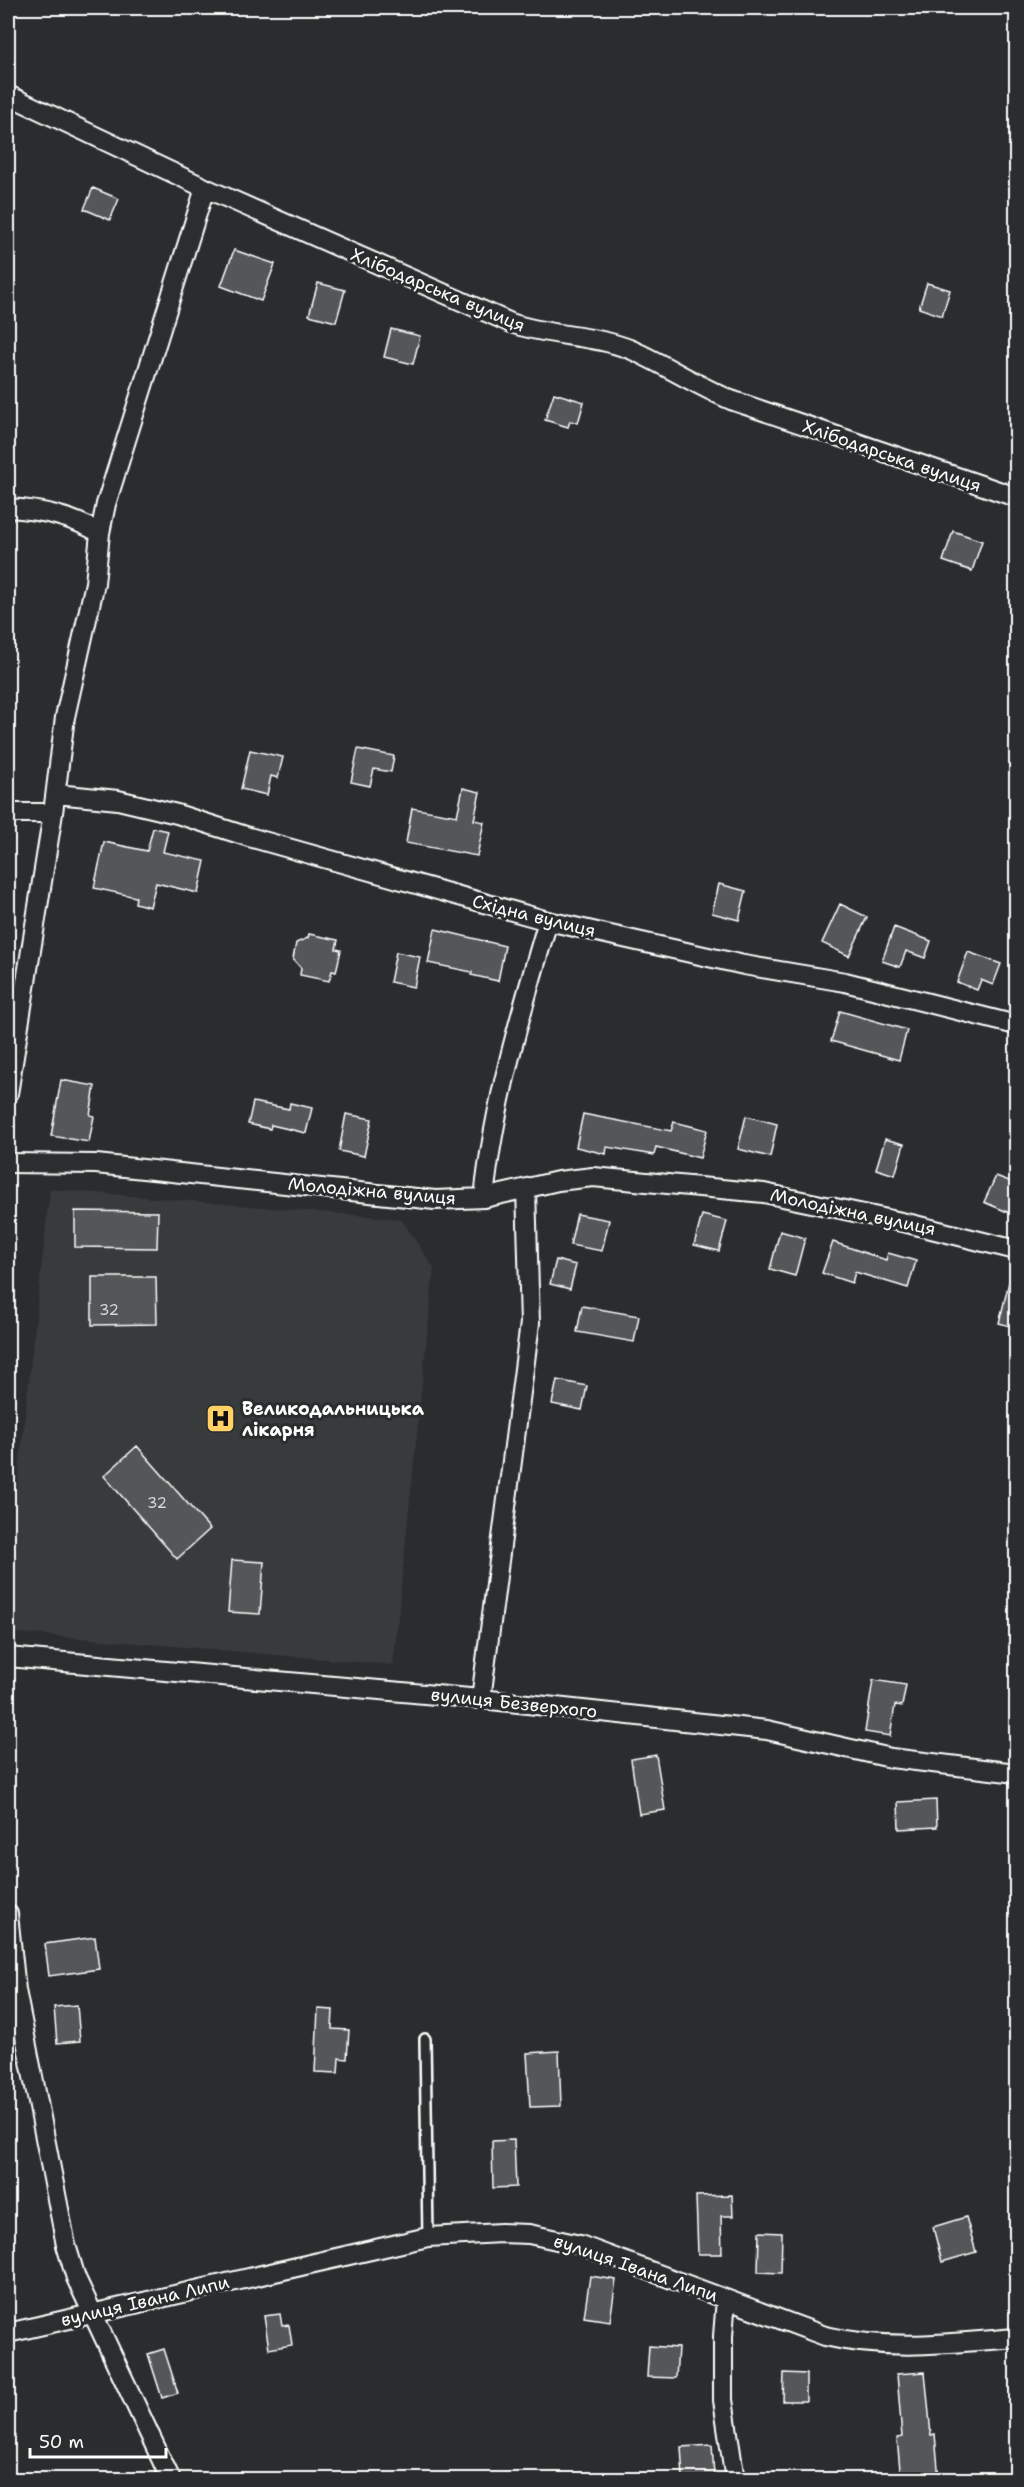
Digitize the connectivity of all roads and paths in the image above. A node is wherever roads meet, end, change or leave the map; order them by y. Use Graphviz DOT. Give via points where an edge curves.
graph roads {
  1 [pos="8,95"];
  2 [pos="205,188"];
  3 [pos="1017,497"];
  4 [pos="8,508"];
  5 [pos="100,533"];
  6 [pos="56,795"];
  7 [pos="8,813"];
  8 [pos="53,813"];
  9 [pos="548,921"];
  10 [pos="1017,1025"];
  11 [pos="8,1094"];
  12 [pos="8,1163"];
  13 [pos="526,1189"];
  14 [pos="484,1198"];
  15 [pos="1017,1250"];
  16 [pos="8,1658"];
  17 [pos="481,1699"];
  18 [pos="1017,1773"];
  19 [pos="8,1914"];
  20 [pos="12,1990"];
  21 [pos="425,2039"];
  22 [pos="428,2237"];
  23 [pos="726,2299"];
  24 [pos="93,2312"];
  25 [pos="8,2333"];
  26 [pos="1017,2338"];
  27 [pos="171,2480"];
  28 [pos="735,2480"];
  1 -- 2 [label="street, Хлібодарська вулиця"];
  2 -- 3 [label="street, Хлібодарська вулиця" via="511,323 533,331 597,339 632,350 731,400"];
  2 -- 5 [label="street" via="120,453"];
  4 -- 5 [label="street" via="67,517"];
  5 -- 6 [label="street" via="95,583 65,717"];
  6 -- 8 [label="street"];
  6 -- 9 [label="street, Східна вулиця" via="118,800 177,813"];
  7 -- 8 [label="street"];
  8 -- 11 [label="street"];
  9 -- 10 [label="street, Східна вулиця" via="744,965 845,982"];
  9 -- 14 [label="street" via="494,1121"];
  12 -- 14 [label="street, Молодіжна вулиця" via="96,1164 435,1200"];
  13 -- 14 [label="street, Молодіжна вулиця"];
  13 -- 15 [label="street, Молодіжна вулиця" via="558,1180 593,1177 746,1190"];
  13 -- 17 [label="street" via="530,1323"];
  16 -- 17 [label="street, вулиця Безверхого"];
  17 -- 18 [label="street, вулиця Безверхого" via="767,1730 891,1758"];
  19 -- 20 [label="street"];
  20 -- 24 [label="street" via="66,2245 76,2278"];
  21 -- 22 [label="lane"];
  22 -- 23 [label="street, вулиця Івана Липи" via="501,2233 552,2238"];
  22 -- 24 [label="street, вулиця Івана Липи"];
  23 -- 26 [label="street, вулиця Івана Липи" via="825,2336 868,2344 915,2346"];
  23 -- 28 [label="street" via="723,2400"];
  24 -- 25 [label="street, вулиця Івана Липи"];
  24 -- 27 [label="street"];
}
